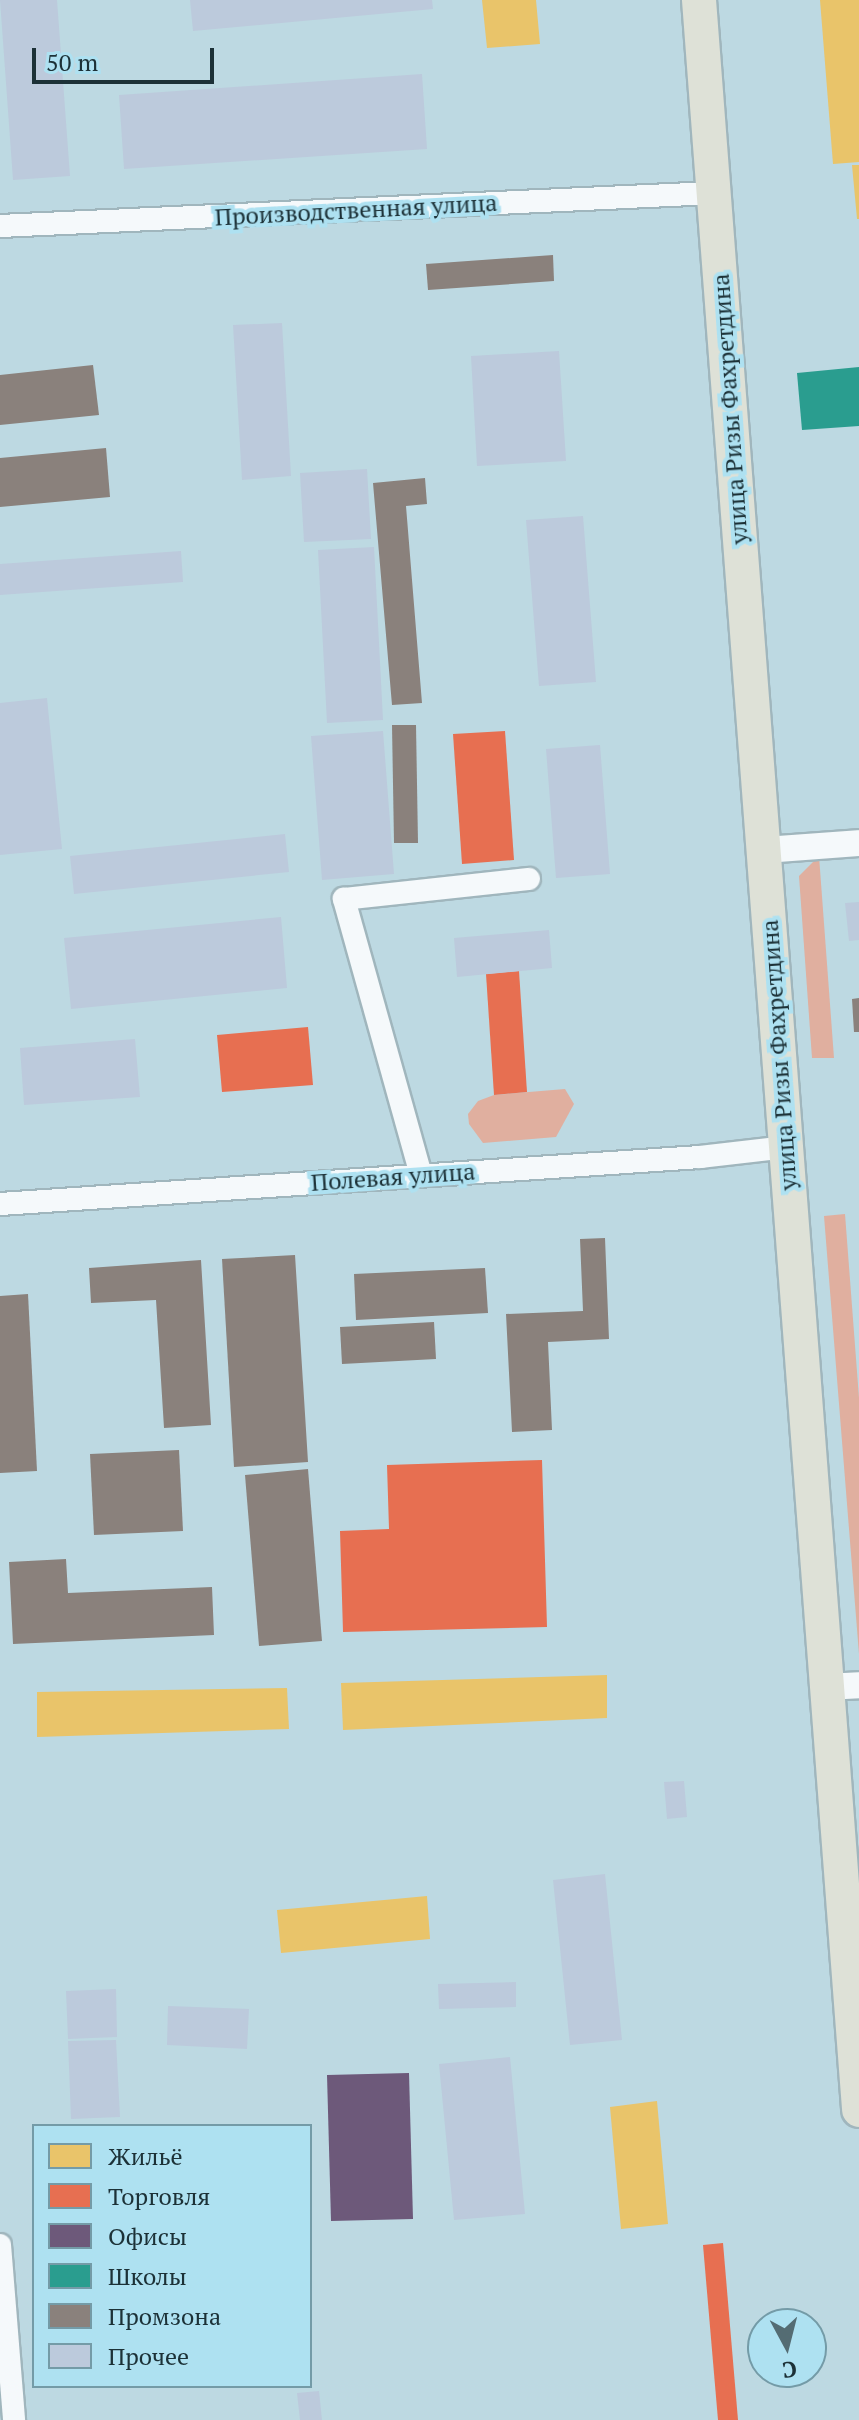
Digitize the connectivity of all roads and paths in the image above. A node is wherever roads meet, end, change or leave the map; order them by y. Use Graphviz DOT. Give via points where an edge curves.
graph roads {
  1 [pos="699,0"];
  2 [pos="713,193"];
  3 [pos="0,226"];
  4 [pos="859,843"];
  5 [pos="764,850"];
  6 [pos="529,879"];
  7 [pos="786,1147"];
  8 [pos="421,1175"];
  9 [pos="0,1204"];
  10 [pos="859,1685"];
  11 [pos="825,1687"];
  12 [pos="859,2110"];
  13 [pos="0,2245"];
  14 [pos="14,2420"];
  1 -- 2 [label="main road, улица Ризы Фахретдина"];
  2 -- 3 [label="street, Производственная улица"];
  2 -- 5 [label="main road, улица Ризы Фахретдина"];
  4 -- 5 [label="street"];
  5 -- 7 [label="main road, улица Ризы Фахретдина"];
  6 -- 8 [label="street" via="344,899"];
  7 -- 8 [label="street, Полевая улица"];
  7 -- 11 [label="main road, улица Ризы Фахретдина"];
  8 -- 9 [label="street, Полевая улица"];
  10 -- 11 [label="street"];
  11 -- 12 [label="main road, улица Ризы Фахретдина"];
  13 -- 14 [label="street"];
}
